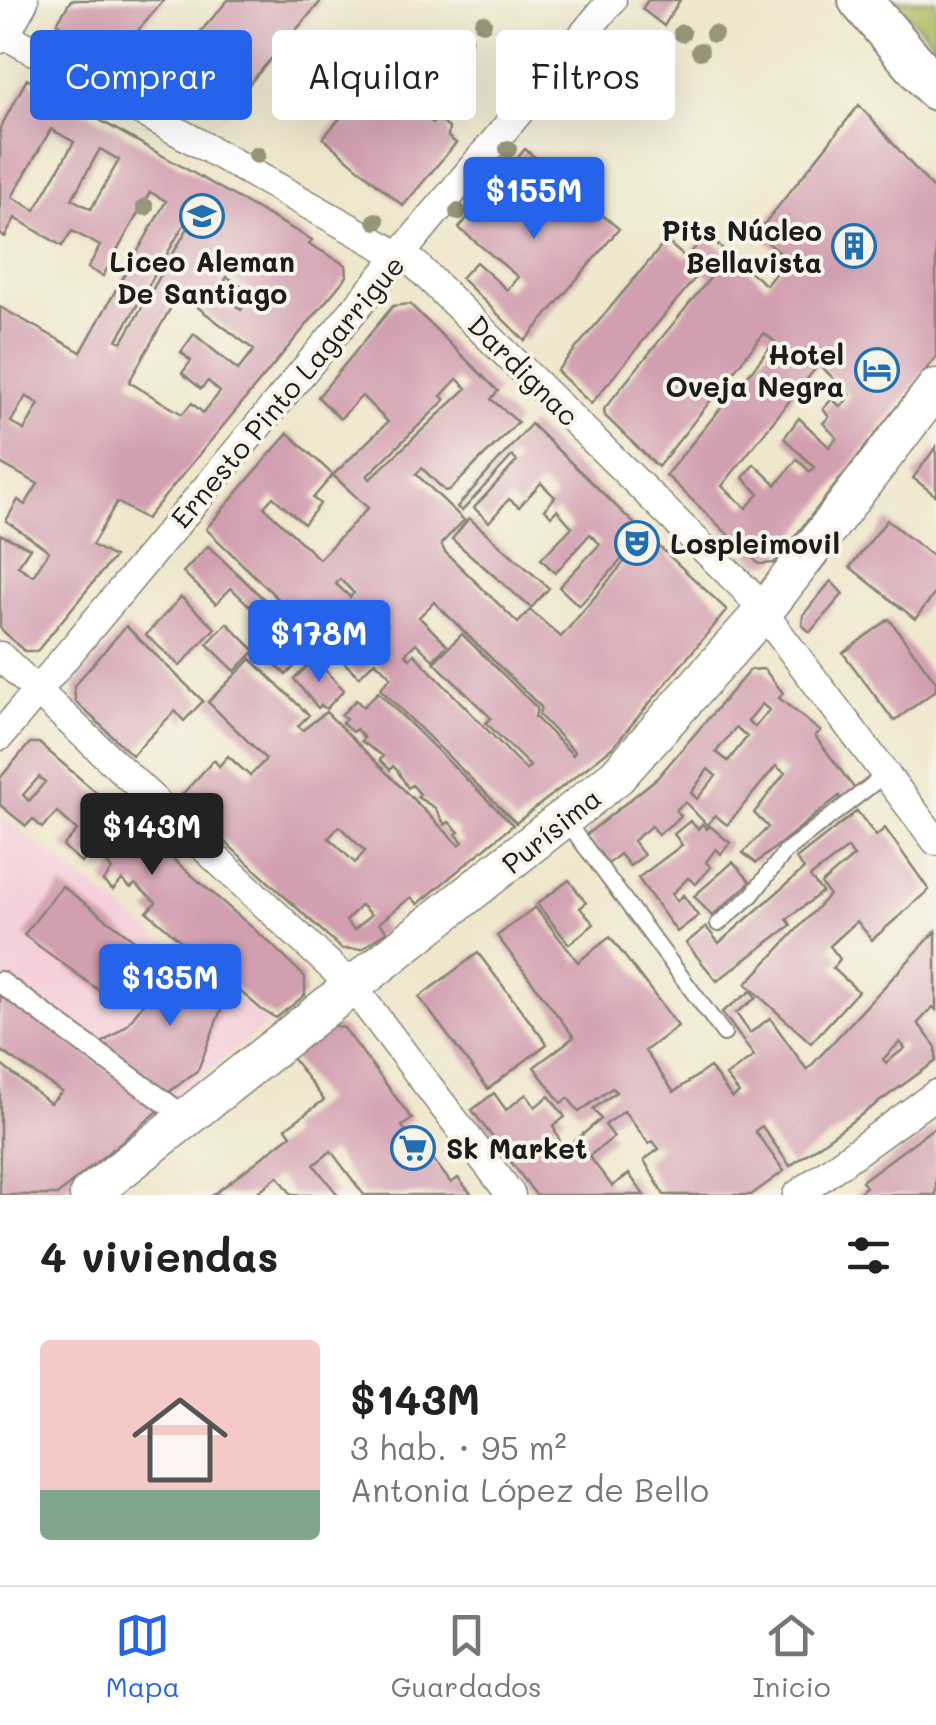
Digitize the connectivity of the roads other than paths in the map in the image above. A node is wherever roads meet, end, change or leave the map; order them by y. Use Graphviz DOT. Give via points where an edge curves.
graph roads {
  1 [pos="19,0"];
  2 [pos="612,0"];
  3 [pos="860,0"];
  4 [pos="0,33"];
  5 [pos="936,88"];
  6 [pos="401,254"];
  7 [pos="936,388"];
  8 [pos="764,611"];
  9 [pos="0,656"];
  10 [pos="38,691"];
  11 [pos="0,736"];
  12 [pos="886,774"];
  13 [pos="566,821"];
  14 [pos="936,841"];
  15 [pos="718,924"];
  16 [pos="0,982"];
  17 [pos="352,986"];
  18 [pos="724,1034"];
  19 [pos="936,1094"];
  20 [pos="184,1116"];
  21 [pos="89,1195"];
  22 [pos="511,1195"];
  23 [pos="797,1195"];
  1 -- 4 [label="main road"];
  2 -- 6 [label="street, Ernesto Pinto Lagarrigue"];
  3 -- 5 [label="main road"];
  4 -- 6 [label="street, Dardignac"];
  6 -- 8 [label="street, Dardignac"];
  6 -- 10 [label="street, Ernesto Pinto Lagarrigue"];
  7 -- 8 [label="main road, Purísima"];
  8 -- 12 [label="street, Dardignac"];
  8 -- 13 [label="main road, Purísima" via="640,754"];
  9 -- 10 [label="street"];
  10 -- 11 [label="street, Ernesto Pinto Lagarrigue"];
  10 -- 17 [label="street"];
  12 -- 14 [label="street, Dardignac"];
  12 -- 15 [label="lane" via="786,851 752,895"];
  13 -- 17 [label="main road, Purísima"];
  13 -- 18 [label="lane"];
  16 -- 20 [label="street"];
  17 -- 20 [label="main road, Purísima"];
  17 -- 22 [label="street"];
  19 -- 23 [label="street"];
  20 -- 21 [label="main road, Purísima"];
}
